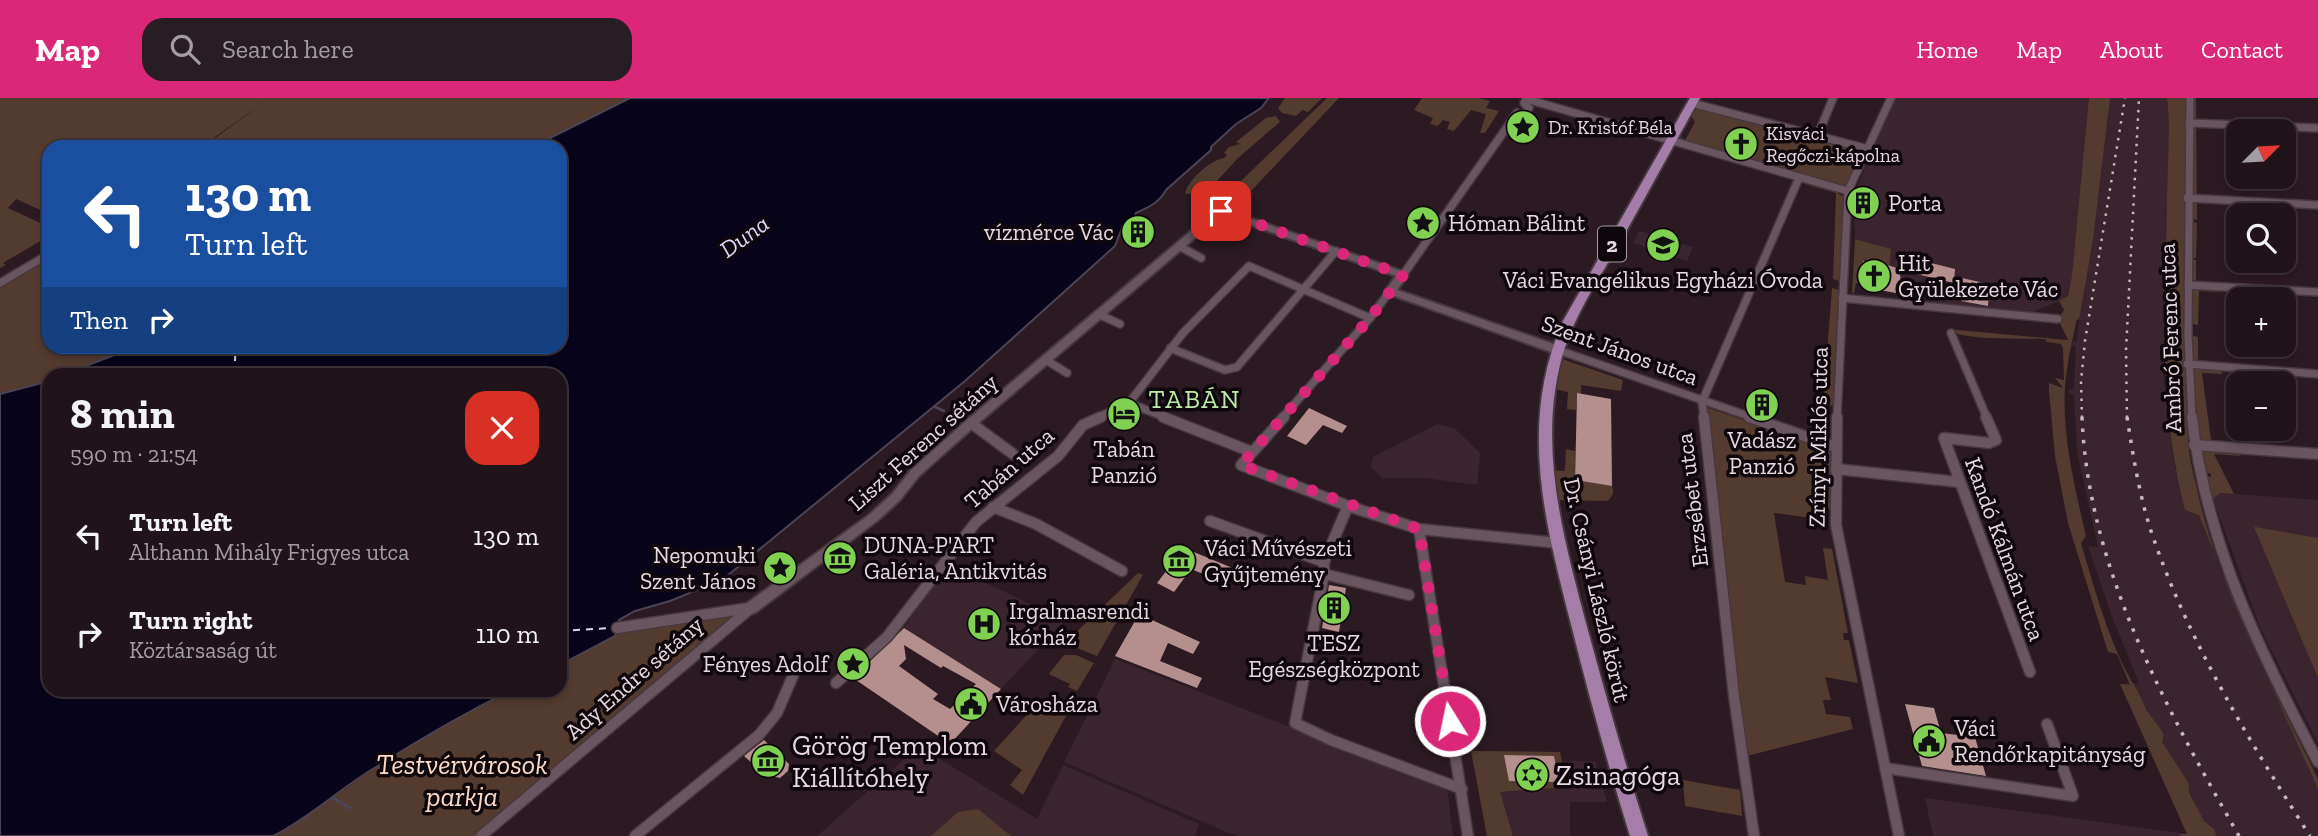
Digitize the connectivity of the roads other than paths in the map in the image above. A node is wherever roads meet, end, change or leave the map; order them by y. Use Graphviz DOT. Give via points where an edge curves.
graph roads {
  1 [pos="1833,98"];
  2 [pos="1891,98"];
  3 [pos="2190,98"];
  4 [pos="1526,100"];
  5 [pos="1694,101"];
  6 [pos="2189,123"];
  7 [pos="2318,128"];
  8 [pos="1506,129"];
  9 [pos="1818,135"];
  10 [pos="1672,141"];
  11 [pos="1868,149"];
  12 [pos="1799,178"];
  13 [pos="1848,191"];
  14 [pos="2187,198"];
  15 [pos="2318,205"];
  16 [pos="1179,246"];
  17 [pos="1336,251"];
  18 [pos="42,258"];
  19 [pos="1201,258"];
  20 [pos="1403,275"];
  21 [pos="0,282"];
  22 [pos="2188,285"];
  23 [pos="1302,288"];
  24 [pos="1390,291"];
  25 [pos="2318,292"];
  26 [pos="1842,298"];
  27 [pos="1098,314"];
  28 [pos="1370,318"];
  29 [pos="2058,319"];
  30 [pos="1120,324"];
  31 [pos="1951,333"];
  32 [pos="1170,348"];
  33 [pos="1558,351"];
  34 [pos="1046,360"];
  35 [pos="2187,364"];
  36 [pos="1067,373"];
  37 [pos="2318,374"];
  38 [pos="1702,402"];
  39 [pos="1129,403"];
  40 [pos="971,423"];
  41 [pos="2194,445"];
  42 [pos="1836,447"];
  43 [pos="1252,452"];
  44 [pos="1013,454"];
  45 [pos="2318,454"];
  46 [pos="1836,468"];
  47 [pos="1959,482"];
  48 [pos="1348,506"];
  49 [pos="993,507"];
  50 [pos="1210,521"];
  51 [pos="1419,529"];
  52 [pos="1558,543"];
  53 [pos="1324,562"];
  54 [pos="1122,571"];
  55 [pos="1324,574"];
  56 [pos="1409,595"];
  57 [pos="751,608"];
  58 [pos="617,628"];
  59 [pos="798,664"];
  60 [pos="2030,672"];
  61 [pos="836,683"];
  62 [pos="2047,724"];
  63 [pos="2318,762"];
  64 [pos="1885,768"];
  65 [pos="1462,789"];
  66 [pos="1898,822"];
  67 [pos="481,836"];
  68 [pos="635,836"];
  69 [pos="1468,836"];
  70 [pos="1639,836"];
  71 [pos="1754,836"];
  72 [pos="1899,836"];
  73 [pos="1905,836"];
  1 -- 9 [label="street"];
  2 -- 11 [label="street, Zrínyi Miklós utca"];
  3 -- 6 [label="street, Ambró Ferenc utca"];
  4 -- 8 [label="street"];
  4 -- 8 [label="street" via="1526,114"];
  4 -- 10 [label="street"];
  5 -- 9 [label="street"];
  5 -- 10 [label="main road, 2"];
  6 -- 7 [label="street"];
  6 -- 14 [label="street, Ambró Ferenc utca"];
  8 -- 20 [label="street"];
  9 -- 11 [label="street"];
  10 -- 12 [label="street"];
  10 -- 33 [label="main road, 2" via="1591,282"];
  11 -- 13 [label="street, Zrínyi Miklós utca"];
  12 -- 13 [label="street"];
  12 -- 38 [label="street, Erzsébet utca"];
  13 -- 26 [label="street, Zrínyi Miklós utca"];
  14 -- 15 [label="street"];
  14 -- 22 [label="street, Ambró Ferenc utca"];
  16 -- 17 [label="street, Liszt Ferenc sétány" via="1221,211"];
  16 -- 19 [label="street"];
  16 -- 27 [label="street, Liszt Ferenc sétány"];
  17 -- 20 [label="street"];
  17 -- 23 [label="street"];
  18 -- 21 [label="street"];
  20 -- 24 [label="street"];
  22 -- 25 [label="street"];
  22 -- 35 [label="street, Ambró Ferenc utca"];
  23 -- 28 [label="street"];
  23 -- 32 [label="street, Tabán utca" via="1249,266"];
  23 -- 32 [label="street" via="1234,369 1225,370"];
  24 -- 28 [label="street"];
  24 -- 33 [label="street, Szent János utca"];
  26 -- 29 [label="street"];
  26 -- 42 [label="street, Zrínyi Miklós utca"];
  27 -- 30 [label="street"];
  27 -- 34 [label="street, Liszt Ferenc sétány"];
  28 -- 43 [label="street"];
  31 -- 47 [label="street, Kandó Kálmán utca" via="1996,440 1944,439"];
  32 -- 39 [label="street, Tabán utca"];
  33 -- 38 [label="street, Szent János utca"];
  33 -- 52 [label="main road, Dr. Csányi László körút / 2" via="1544,440 1546,481"];
  34 -- 36 [label="street"];
  34 -- 40 [label="street, Liszt Ferenc sétány"];
  35 -- 37 [label="street"];
  35 -- 41 [label="street, Ambró Ferenc utca"];
  38 -- 42 [label="street, Szent János utca"];
  38 -- 71 [label="street, Erzsébet utca"];
  39 -- 43 [label="street"];
  39 -- 49 [label="street, Tabán utca" via="1083,425 1040,473"];
  40 -- 44 [label="street"];
  40 -- 57 [label="street, Liszt Ferenc sétány" via="873,518"];
  41 -- 45 [label="street"];
  41 -- 63 [label="street, Ambró Ferenc utca" via="2212,526 2230,575"];
  42 -- 46 [label="street, Zrínyi Miklós utca"];
  43 -- 48 [label="street" via="1241,465"];
  46 -- 47 [label="street"];
  46 -- 64 [label="street, Zrínyi Miklós utca" via="1839,550"];
  47 -- 60 [label="street, Kandó Kálmán utca"];
  48 -- 51 [label="street"];
  48 -- 53 [label="street"];
  49 -- 54 [label="street" via="1036,524"];
  49 -- 61 [label="street, Tabán utca" via="952,550 887,636"];
  50 -- 53 [label="street"];
  51 -- 52 [label="street"];
  51 -- 65 [label="street"];
  52 -- 70 [label="main road, Dr. Csányi László körút / 2"];
  53 -- 55 [label="street"];
  55 -- 56 [label="street"];
  55 -- 65 [label="street" via="1294,723"];
  57 -- 58 [label="street, Liszt Ferenc sétány"];
  57 -- 67 [label="street, Ady Endre sétány"];
  59 -- 68 [label="street" via="777,713 759,735"];
  62 -- 64 [label="street" via="2073,796"];
  64 -- 66 [label="street, Zrínyi Miklós utca"];
  65 -- 69 [label="street"];
  66 -- 72 [label="street, Zrínyi Miklós utca"];
  66 -- 73 [label="street, Zrínyi Miklós utca"];
}
